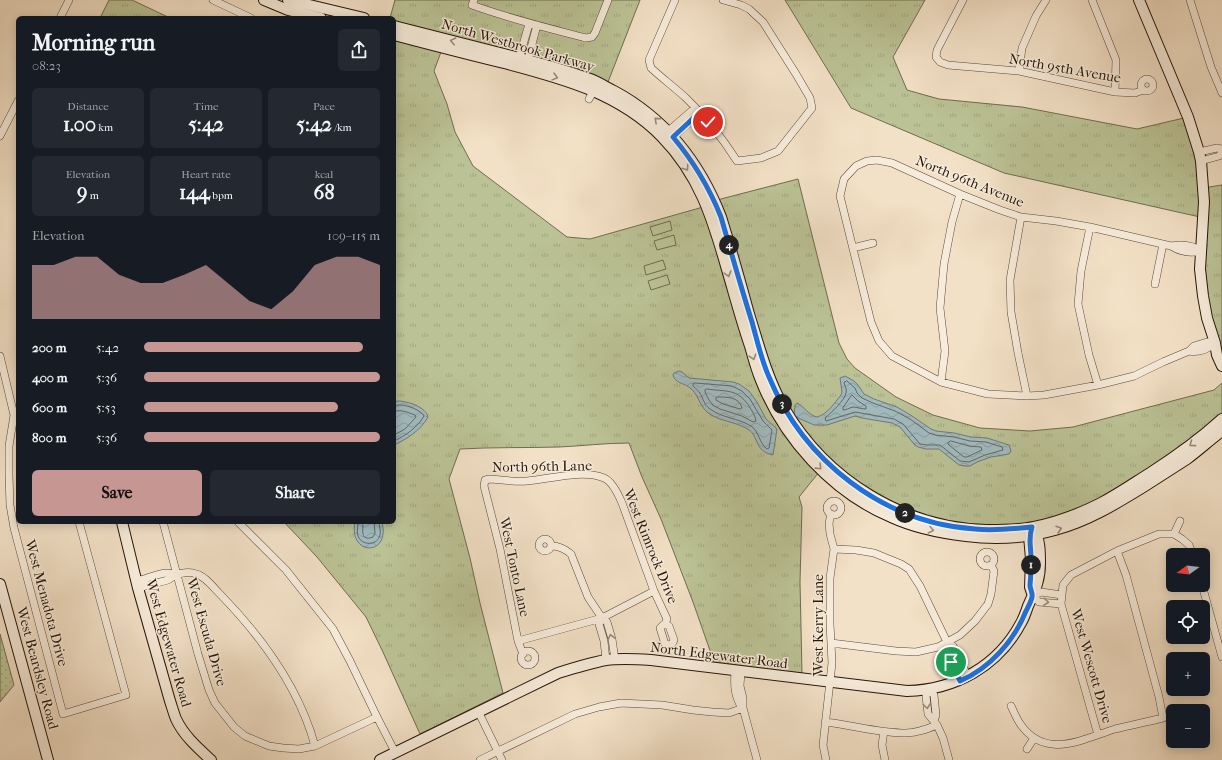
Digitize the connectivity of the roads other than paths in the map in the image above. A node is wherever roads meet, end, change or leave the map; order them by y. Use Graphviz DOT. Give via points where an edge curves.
graph roads {
  1 [pos="69,0"];
  2 [pos="213,0"];
  3 [pos="264,0"];
  4 [pos="608,0"];
  5 [pos="675,0"];
  6 [pos="723,0"];
  7 [pos="963,0"];
  8 [pos="1046,0"];
  9 [pos="1092,0"];
  10 [pos="1139,0"];
  11 [pos="1190,0"];
  12 [pos="473,2"];
  13 [pos="296,9"];
  14 [pos="61,16"];
  15 [pos="247,16"];
  16 [pos="315,16"];
  17 [pos="349,16"];
  18 [pos="529,24"];
  19 [pos="537,25"];
  20 [pos="396,27"];
  21 [pos="396,36"];
  22 [pos="523,63"];
  23 [pos="1019,71"];
  24 [pos="1143,90"];
  25 [pos="1115,92"];
  26 [pos="1222,93"];
  27 [pos="16,105"];
  28 [pos="697,110"];
  29 [pos="0,136"];
  30 [pos="668,137"];
  31 [pos="1222,149"];
  32 [pos="1222,153"];
  33 [pos="1200,157"];
  34 [pos="960,194"];
  35 [pos="1020,217"];
  36 [pos="1090,227"];
  37 [pos="873,243"];
  38 [pos="1163,244"];
  39 [pos="853,248"];
  40 [pos="1201,251"];
  41 [pos="1155,284"];
  42 [pos="1215,342"];
  43 [pos="1222,351"];
  44 [pos="0,356"];
  45 [pos="1222,366"];
  46 [pos="941,382"];
  47 [pos="1098,385"];
  48 [pos="1027,396"];
  49 [pos="16,416"];
  50 [pos="1222,419"];
  51 [pos="1222,431"];
  52 [pos="606,479"];
  53 [pos="484,486"];
  54 [pos="831,514"];
  55 [pos="1180,521"];
  56 [pos="80,524"];
  57 [pos="122,524"];
  58 [pos="164,524"];
  59 [pos="240,524"];
  60 [pos="1033,532"];
  61 [pos="1174,534"];
  62 [pos="552,546"];
  63 [pos="1190,548"];
  64 [pos="834,549"];
  65 [pos="1117,551"];
  66 [pos="991,565"];
  67 [pos="177,574"];
  68 [pos="0,584"];
  69 [pos="137,585"];
  70 [pos="654,591"];
  71 [pos="1204,592"];
  72 [pos="1062,594"];
  73 [pos="1033,596"];
  74 [pos="1061,604"];
  75 [pos="602,618"];
  76 [pos="666,624"];
  77 [pos="518,641"];
  78 [pos="947,642"];
  79 [pos="831,643"];
  80 [pos="523,654"];
  81 [pos="1222,657"];
  82 [pos="610,660"];
  83 [pos="738,670"];
  84 [pos="964,679"];
  85 [pos="830,682"];
  86 [pos="929,690"];
  87 [pos="1011,706"];
  88 [pos="743,708"];
  89 [pos="478,711"];
  90 [pos="377,717"];
  91 [pos="825,722"];
  92 [pos="935,723"];
  93 [pos="884,731"];
  94 [pos="1098,735"];
  95 [pos="1034,738"];
  96 [pos="315,746"];
  97 [pos="1027,749"];
  98 [pos="498,751"];
  99 [pos="395,752"];
  100 [pos="48,760"];
  101 [pos="211,760"];
  102 [pos="380,760"];
  103 [pos="480,760"];
  104 [pos="502,760"];
  105 [pos="757,760"];
  106 [pos="826,760"];
  107 [pos="885,760"];
  108 [pos="949,760"];
  1 -- 14 [label="street"];
  2 -- 15 [label="street"];
  3 -- 13 [label="street"];
  4 -- 19 [label="street" via="592,37 586,38"];
  5 -- 28 [label="street" via="649,60 651,68"];
  6 -- 28 [label="street" via="749,9 762,22 810,98 812,108 778,151 760,158 737,162 729,148"];
  7 -- 23 [label="street, North 95th Avenue" via="936,57 948,65"];
  8 -- 23 [label="street" via="1022,48"];
  9 -- 25 [label="street" via="1116,60"];
  10 -- 33 [label="street" via="1188,117"];
  11 -- 26 [label="street"];
  12 -- 18 [label="street"];
  13 -- 16 [label="street"];
  13 -- 17 [label="street"];
  18 -- 19 [label="street"];
  18 -- 22 [label="street"];
  19 -- 22 [label="street"];
  22 -- 20 [label="street, North Westbrook Parkway, one-way"];
  21 -- 22 [label="street, North Westbrook Parkway"];
  22 -- 30 [label="street, North Westbrook Parkway" via="594,90 623,96 643,109"];
  23 -- 25 [label="street, North 95th Avenue"];
  24 -- 25 [label="street, North 95th Avenue"];
  27 -- 29 [label="street"];
  28 -- 30 [label="street"];
  30 -- 60 [label="street, North Westbrook Parkway" via="686,168 708,197 714,225 726,250 746,319 775,391 803,437 816,452 838,474 892,508 943,525 975,530"];
  31 -- 33 [label="street" via="1217,148"];
  32 -- 33 [label="street" via="1218,156"];
  33 -- 40 [label="street" via="1204,202"];
  34 -- 35 [label="street, North 96th Avenue"];
  34 -- 39 [label="street, North 96th Avenue" via="892,164 876,160 856,166 844,179 840,196"];
  34 -- 46 [label="street" via="944,264 940,308 945,351"];
  35 -- 36 [label="street, North 96th Avenue"];
  35 -- 48 [label="street" via="1010,280 1011,312"];
  36 -- 38 [label="street, North 96th Avenue"];
  36 -- 47 [label="street" via="1081,270 1078,304"];
  37 -- 39 [label="street"];
  38 -- 40 [label="street, North 96th Avenue" via="1194,247"];
  38 -- 41 [label="street"];
  39 -- 46 [label="street" via="871,322 879,341 892,356"];
  40 -- 42 [label="street" via="1203,296"];
  42 -- 43 [label="street"];
  42 -- 45 [label="street"];
  42 -- 47 [label="street" via="1209,348 1189,351 1134,376"];
  44 -- 49 [label="street, West Menadota Drive"];
  46 -- 48 [label="street" via="988,394"];
  47 -- 48 [label="street"];
  49 -- 56 [label="street, West Menadota Drive" via="9,446 10,505 63,714 126,695"];
  50 -- 60 [label="street, North Westbrook Parkway, one-way" via="1160,466 1100,504"];
  60 -- 51 [label="street, North Westbrook Parkway, one-way" via="1070,526 1102,512 1188,458"];
  52 -- 53 [label="street, North 96th Lane" via="588,475 526,481 490,479 485,480"];
  52 -- 70 [label="street, West Rimrock Drive" via="616,490 622,503"];
  53 -- 77 [label="street, West Tonto Lane" via="500,549"];
  54 -- 64 [label="street, West Kerry Lane" via="829,523"];
  55 -- 61 [label="street"];
  57 -- 69 [label="street, West Edgewater Road"];
  58 -- 67 [label="street, West Escuda Drive"];
  59 -- 90 [label="street" via="286,570 333,629"];
  60 -- 73 [label="street" via="1030,587"];
  61 -- 63 [label="street"];
  61 -- 65 [label="street" via="1159,534"];
  62 -- 75 [label="street" via="558,546 571,554 588,597"];
  64 -- 78 [label="street" via="874,554 909,569"];
  64 -- 79 [label="street, West Kerry Lane" via="830,578"];
  65 -- 72 [label="street" via="1071,575 1062,585"];
  65 -- 94 [label="street" via="1126,575 1163,718"];
  66 -- 78 [label="street" via="994,571 988,604 960,635"];
  67 -- 69 [label="street" via="168,580"];
  67 -- 96 [label="street" via="197,574 228,602 252,630 278,664 292,688"];
  67 -- 96 [label="street, West Escuda Drive" via="209,690 215,703 234,727 245,736 268,746 299,749"];
  68 -- 100 [label="street, West Beardsley Road"];
  69 -- 101 [label="street, West Edgewater Road" via="176,720 197,748"];
  70 -- 75 [label="street"];
  70 -- 76 [label="street, West Rimrock Drive" via="667,619"];
  71 -- 81 [label="street"];
  72 -- 73 [label="street" via="1041,592"];
  72 -- 74 [label="street"];
  73 -- 74 [label="street, one-way" via="1039,602"];
  73 -- 84 [label="street, North Edgewater Road" via="1012,639 998,655"];
  74 -- 94 [label="street, West Wescott Drive"];
  75 -- 77 [label="street"];
  75 -- 82 [label="street" via="607,622 612,639"];
  77 -- 80 [label="street, West Tonto Lane"];
  78 -- 79 [label="street" via="916,652 896,652"];
  78 -- 84 [label="street" via="953,646"];
  79 -- 85 [label="street, West Kerry Lane"];
  82 -- 83 [label="street, North Edgewater Road" via="651,660"];
  82 -- 89 [label="street, North Edgewater Road" via="558,673"];
  83 -- 85 [label="street, North Edgewater Road"];
  83 -- 88 [label="street"];
  84 -- 86 [label="street, North Edgewater Road"];
  85 -- 86 [label="street, North Edgewater Road" via="906,691"];
  85 -- 91 [label="street, West Kerry Lane"];
  86 -- 92 [label="street" via="926,704 928,714"];
  87 -- 95 [label="street" via="1020,724"];
  88 -- 98 [label="street" via="729,713 621,703 575,714"];
  88 -- 105 [label="street"];
  89 -- 98 [label="street"];
  89 -- 99 [label="street, North Edgewater Road"];
  90 -- 96 [label="street, West Escuda Drive"];
  90 -- 99 [label="street"];
  91 -- 93 [label="street"];
  91 -- 106 [label="street, West Kerry Lane" via="823,744"];
  92 -- 93 [label="street" via="923,730 907,733"];
  92 -- 108 [label="street" via="943,738"];
  93 -- 107 [label="street" via="882,745"];
  94 -- 95 [label="street" via="1056,745"];
  95 -- 97 [label="street"];
  98 -- 103 [label="street"];
  98 -- 104 [label="street"];
  99 -- 102 [label="street, North Edgewater Road"];
}
